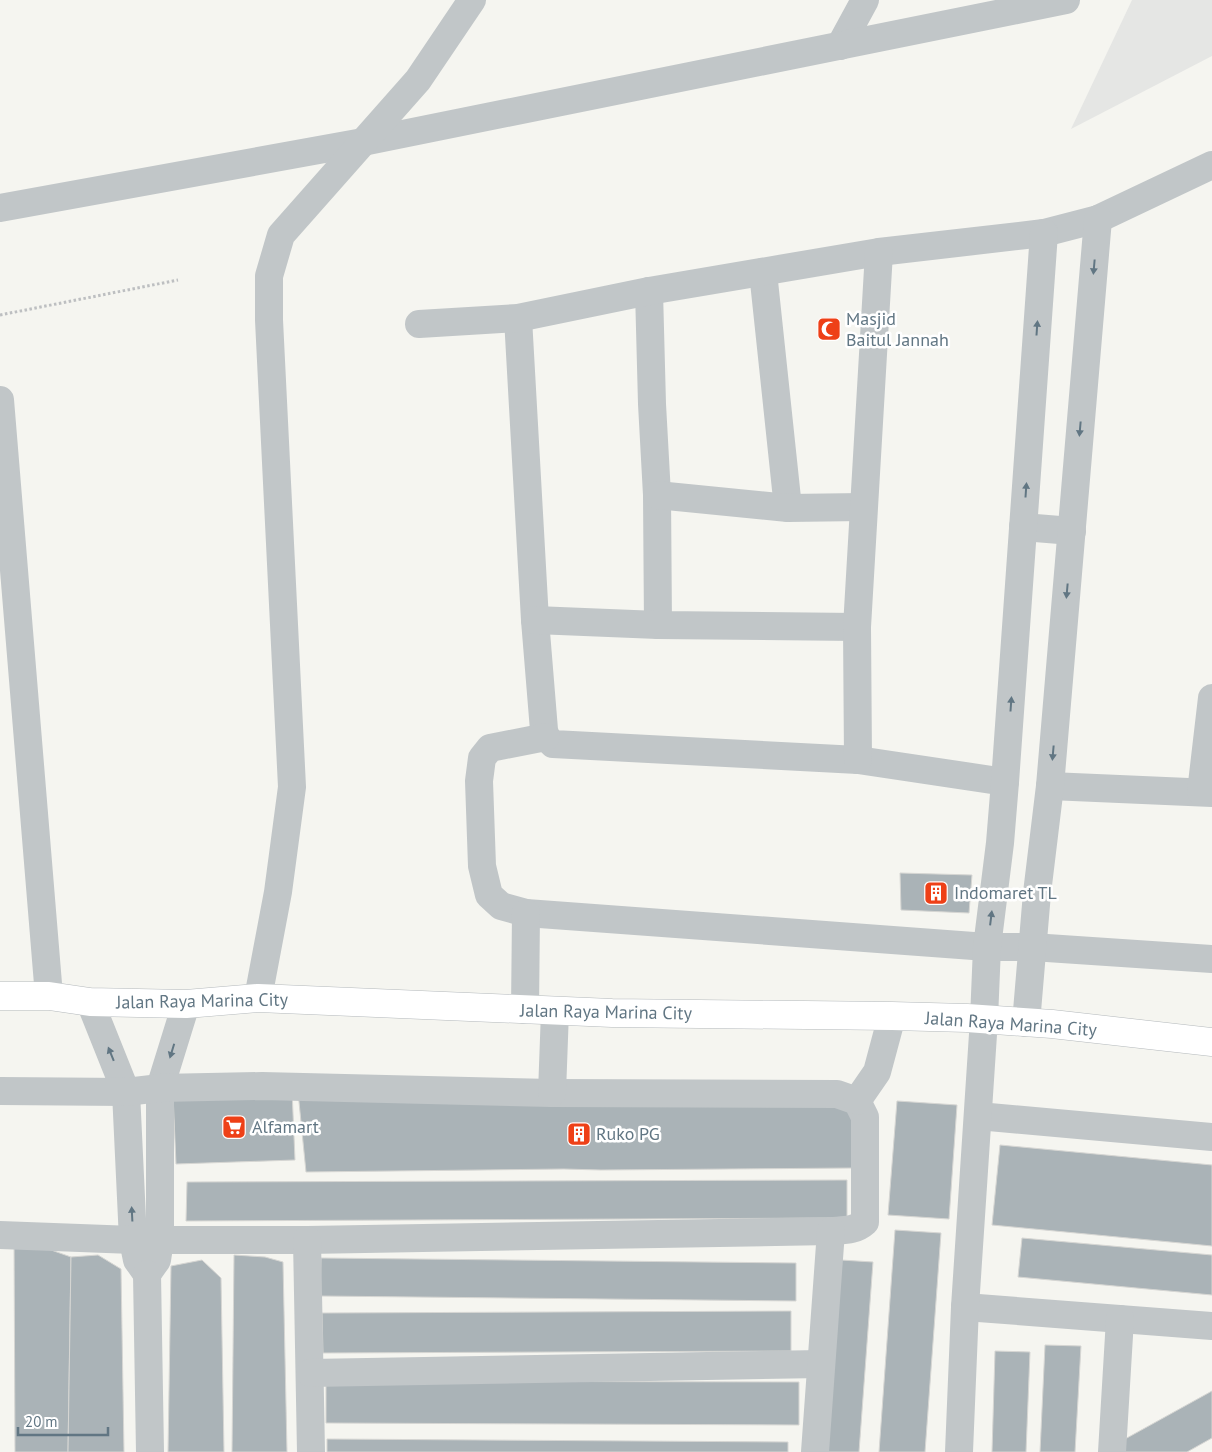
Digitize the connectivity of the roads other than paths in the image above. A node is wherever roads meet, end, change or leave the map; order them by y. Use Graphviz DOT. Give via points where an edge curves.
graph roads {
  1 [pos="472,0"];
  2 [pos="865,0"];
  3 [pos="1066,0"];
  4 [pos="840,46"];
  5 [pos="363,142"];
  6 [pos="1212,165"];
  7 [pos="0,208"];
  8 [pos="1098,219"];
  9 [pos="1044,233"];
  10 [pos="879,252"];
  11 [pos="763,272"];
  12 [pos="649,291"];
  13 [pos="518,318"];
  14 [pos="419,324"];
  15 [pos="0,400"];
  16 [pos="657,495"];
  17 [pos="863,507"];
  18 [pos="788,508"];
  19 [pos="1024,527"];
  20 [pos="1072,530"];
  21 [pos="535,620"];
  22 [pos="658,625"];
  23 [pos="856,627"];
  24 [pos="1212,698"];
  25 [pos="546,737"];
  26 [pos="858,760"];
  27 [pos="1006,782"];
  28 [pos="1050,786"];
  29 [pos="1207,793"];
  30 [pos="1001,834"];
  31 [pos="1044,835"];
  32 [pos="526,913"];
  33 [pos="987,947"];
  34 [pos="1032,947"];
  35 [pos="1212,959"];
  36 [pos="0,996"];
  37 [pos="50,996"];
  38 [pos="258,998"];
  39 [pos="90,1002"];
  40 [pos="186,1004"];
  41 [pos="526,1010"];
  42 [pos="555,1011"];
  43 [pos="892,1016"];
  44 [pos="984,1019"];
  45 [pos="1026,1023"];
  46 [pos="1212,1042"];
  47 [pos="160,1088"];
  48 [pos="0,1091"];
  49 [pos="126,1092"];
  50 [pos="552,1093"];
  51 [pos="857,1101"];
  52 [pos="978,1116"];
  53 [pos="1212,1137"];
  54 [pos="831,1231"];
  55 [pos="0,1235"];
  56 [pos="133,1240"];
  57 [pos="160,1240"];
  58 [pos="307,1240"];
  59 [pos="147,1274"];
  60 [pos="965,1307"];
  61 [pos="1120,1319"];
  62 [pos="1212,1326"];
  63 [pos="821,1364"];
  64 [pos="310,1373"];
  65 [pos="150,1452"];
  66 [pos="311,1452"];
  67 [pos="815,1452"];
  68 [pos="959,1452"];
  69 [pos="1112,1452"];
  1 -- 5 [label="street" via="418,80"];
  2 -- 4 [label="street"];
  3 -- 4 [label="street"];
  4 -- 5 [label="street"];
  5 -- 7 [label="street"];
  5 -- 38 [label="street" via="282,235 269,276 292,787 278,892"];
  6 -- 8 [label="street"];
  8 -- 9 [label="street"];
  8 -- 20 [label="street, one-way"];
  9 -- 10 [label="street"];
  19 -- 9 [label="street, one-way"];
  10 -- 11 [label="street"];
  10 -- 17 [label="street"];
  11 -- 12 [label="street"];
  11 -- 18 [label="street"];
  12 -- 13 [label="street"];
  12 -- 16 [label="street"];
  13 -- 14 [label="street"];
  13 -- 21 [label="street"];
  15 -- 37 [label="street"];
  16 -- 18 [label="street"];
  16 -- 22 [label="street"];
  17 -- 18 [label="street"];
  17 -- 23 [label="street"];
  19 -- 20 [label="street"];
  27 -- 19 [label="street, one-way"];
  20 -- 28 [label="street, one-way"];
  21 -- 22 [label="street"];
  21 -- 25 [label="street"];
  22 -- 23 [label="street"];
  23 -- 26 [label="street"];
  24 -- 29 [label="street"];
  25 -- 26 [label="street" via="552,744"];
  25 -- 32 [label="street" via="490,748 482,758 479,781 482,866 489,895 501,906"];
  26 -- 27 [label="street"];
  27 -- 30 [label="street"];
  28 -- 29 [label="street"];
  28 -- 31 [label="street"];
  30 -- 31 [label="street"];
  33 -- 30 [label="street, one-way"];
  31 -- 34 [label="street"];
  32 -- 33 [label="street"];
  32 -- 41 [label="street"];
  33 -- 34 [label="street"];
  33 -- 44 [label="street"];
  34 -- 35 [label="street"];
  34 -- 45 [label="street"];
  36 -- 37 [label="main road, Jalan Raya Marina City"];
  37 -- 39 [label="main road, Jalan Raya Marina City"];
  38 -- 40 [label="main road, Jalan Raya Marina City"];
  38 -- 41 [label="main road, Jalan Raya Marina City"];
  39 -- 40 [label="main road, Jalan Raya Marina City"];
  49 -- 39 [label="street, one-way"];
  40 -- 47 [label="street, one-way"];
  41 -- 42 [label="main road, Jalan Raya Marina City"];
  42 -- 43 [label="main road, Jalan Raya Marina City"];
  42 -- 50 [label="street"];
  43 -- 44 [label="main road, Jalan Raya Marina City"];
  43 -- 51 [label="street" via="877,1072"];
  44 -- 45 [label="main road, Jalan Raya Marina City"];
  44 -- 52 [label="street"];
  45 -- 46 [label="main road, Jalan Raya Marina City"];
  47 -- 49 [label="street"];
  47 -- 50 [label="street" via="262,1086"];
  47 -- 57 [label="street"];
  48 -- 49 [label="street"];
  56 -- 49 [label="street, one-way"];
  50 -- 51 [label="street" via="837,1094"];
  51 -- 54 [label="street" via="865,1117 865,1222 851,1230"];
  52 -- 53 [label="street"];
  52 -- 60 [label="street"];
  54 -- 58 [label="street"];
  54 -- 63 [label="street"];
  55 -- 56 [label="street"];
  56 -- 57 [label="street"];
  56 -- 59 [label="street" via="136,1260"];
  57 -- 58 [label="street"];
  57 -- 59 [label="street" via="157,1260"];
  58 -- 64 [label="street"];
  59 -- 65 [label="street"];
  60 -- 61 [label="street"];
  60 -- 68 [label="street"];
  61 -- 62 [label="street"];
  61 -- 69 [label="street"];
  63 -- 64 [label="street"];
  63 -- 67 [label="street"];
  64 -- 66 [label="street"];
}
